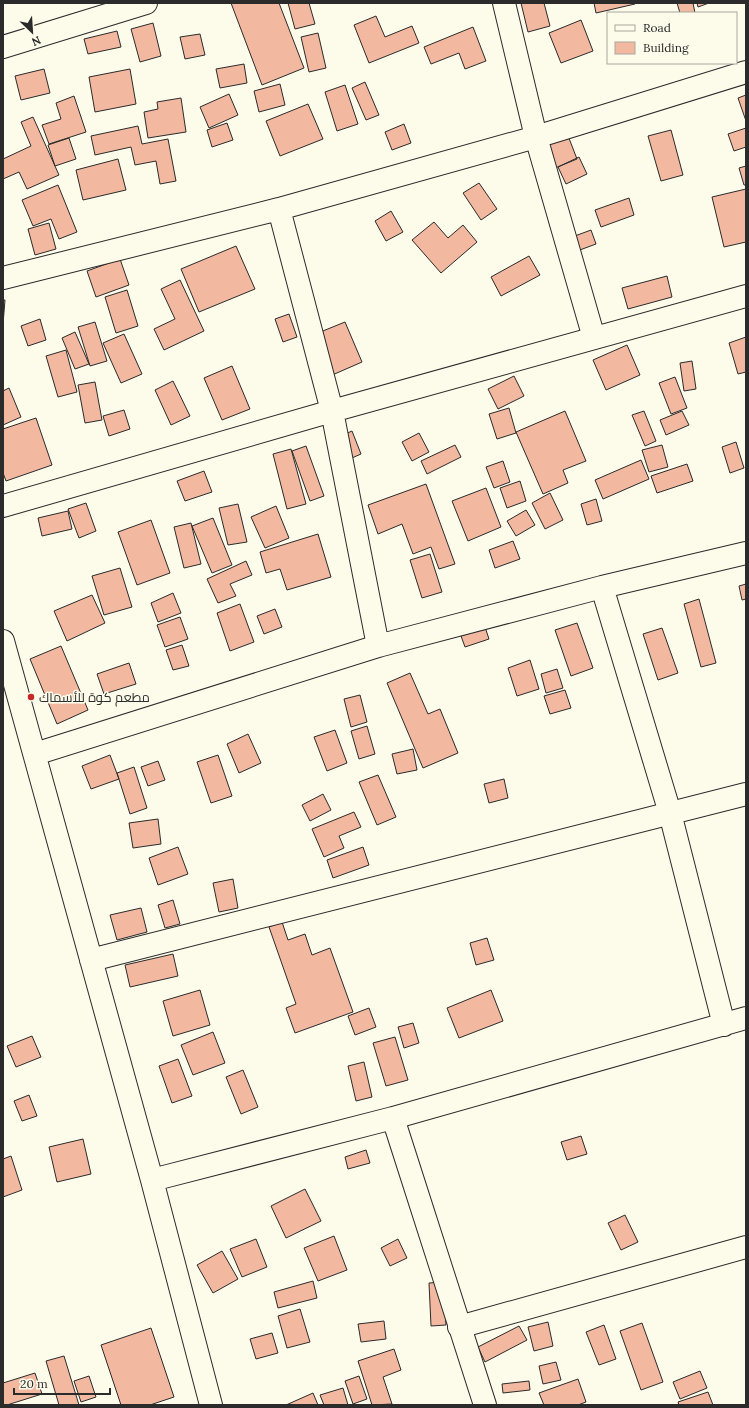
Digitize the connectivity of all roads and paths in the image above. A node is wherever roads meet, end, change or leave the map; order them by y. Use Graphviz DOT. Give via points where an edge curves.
graph roads {
  1 [pos="146,3"];
  2 [pos="504,3"];
  3 [pos="3,47"];
  4 [pos="746,72"];
  5 [pos="536,137"];
  6 [pos="278,209"];
  7 [pos="3,278"];
  8 [pos="746,296"];
  9 [pos="594,338"];
  10 [pos="332,411"];
  11 [pos="3,506"];
  12 [pos="746,553"];
  13 [pos="602,587"];
  14 [pos="3,641"];
  15 [pos="378,646"];
  16 [pos="35,754"];
  17 [pos="746,794"];
  18 [pos="670,813"];
  19 [pos="91,960"];
  20 [pos="746,1018"];
  21 [pos="724,1025"];
  22 [pos="393,1118"];
  23 [pos="152,1180"];
  24 [pos="746,1247"];
  25 [pos="459,1327"];
  26 [pos="211,1405"];
  27 [pos="485,1405"];
  1 -- 3 [label="street"];
  2 -- 5 [label="street"];
  4 -- 5 [label="street"];
  5 -- 6 [label="street"];
  5 -- 9 [label="street"];
  6 -- 7 [label="street"];
  6 -- 10 [label="street"];
  8 -- 9 [label="street"];
  9 -- 10 [label="street"];
  10 -- 11 [label="street"];
  10 -- 15 [label="street"];
  12 -- 13 [label="street"];
  13 -- 15 [label="street"];
  13 -- 18 [label="street"];
  14 -- 16 [label="street"];
  15 -- 16 [label="street"];
  16 -- 19 [label="street"];
  17 -- 18 [label="street"];
  18 -- 19 [label="street"];
  18 -- 21 [label="street"];
  19 -- 23 [label="street"];
  20 -- 21 [label="street"];
  21 -- 22 [label="street"];
  22 -- 23 [label="street"];
  22 -- 25 [label="street"];
  23 -- 26 [label="street"];
  24 -- 25 [label="street"];
  25 -- 27 [label="street"];
}
